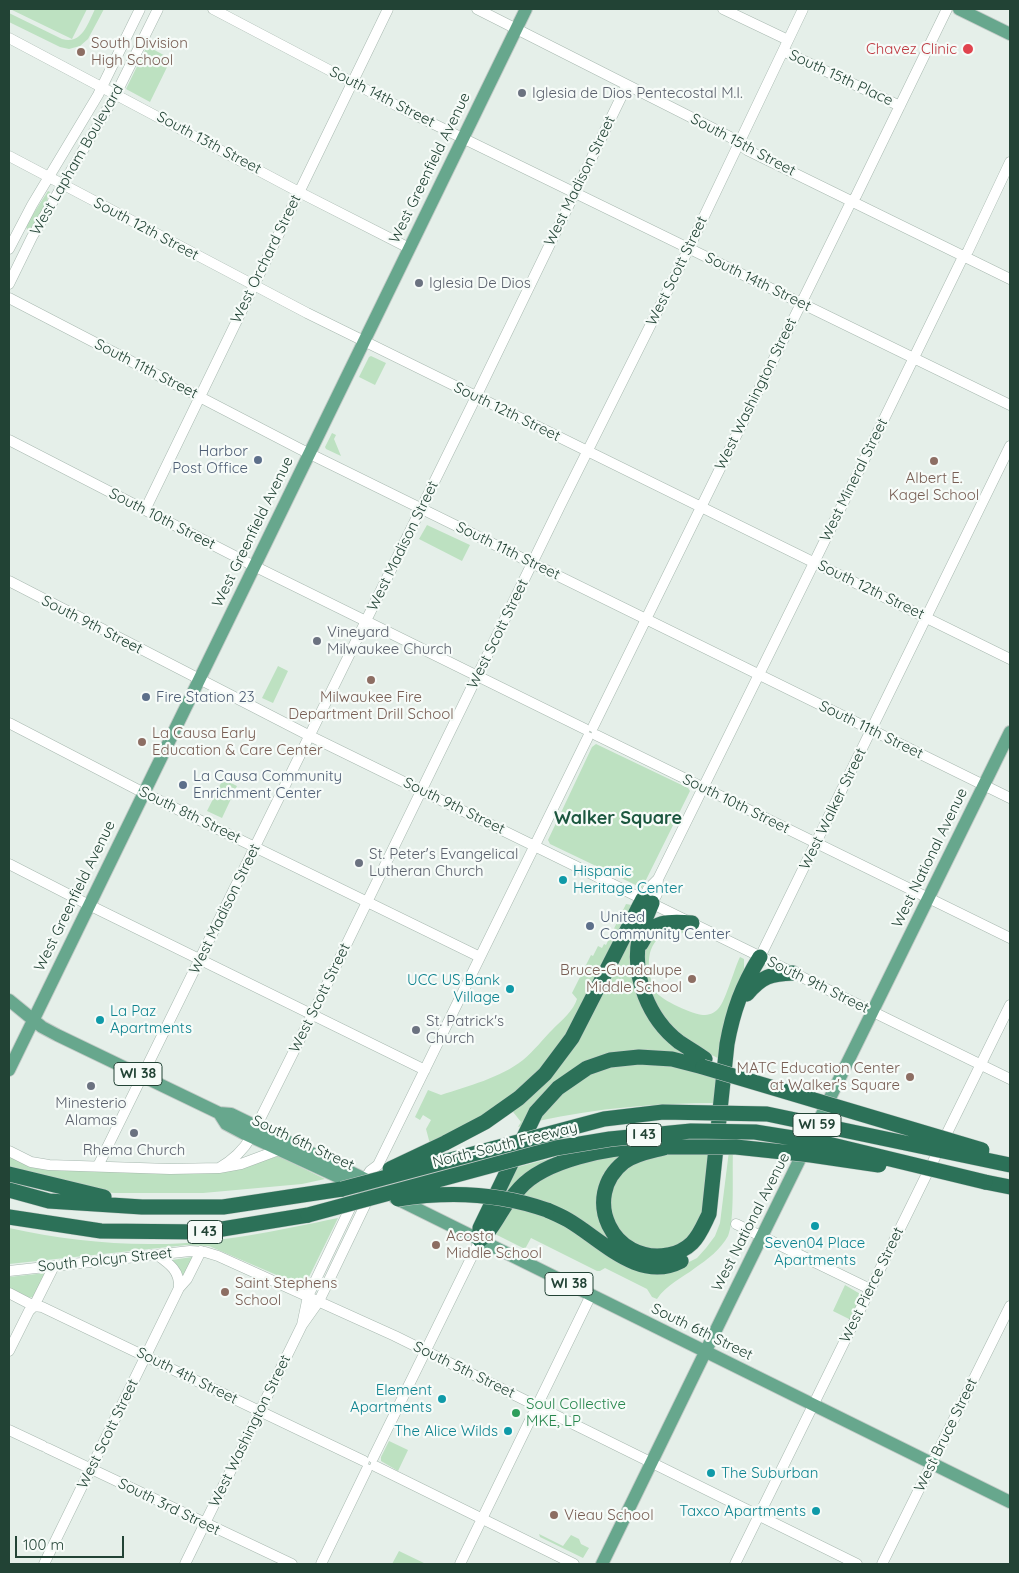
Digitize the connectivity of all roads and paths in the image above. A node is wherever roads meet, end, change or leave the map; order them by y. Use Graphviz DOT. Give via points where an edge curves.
graph roads {
  1 [pos="140,9"];
  2 [pos="158,9"];
  3 [pos="213,9"];
  4 [pos="388,9"];
  5 [pos="477,9"];
  6 [pos="526,9"];
  7 [pos="723,9"];
  8 [pos="803,9"];
  9 [pos="947,9"];
  10 [pos="958,9"];
  11 [pos="516,28"];
  12 [pos="1010,34"];
  13 [pos="9,38"];
  14 [pos="788,40"];
  15 [pos="783,51"];
  16 [pos="353,82"];
  17 [pos="627,86"];
  18 [pos="102,87"];
  19 [pos="116,94"];
  20 [pos="900,106"];
  21 [pos="463,138"];
  22 [pos="738,143"];
  23 [pos="9,156"];
  24 [pos="1010,162"];
  25 [pos="49,178"];
  26 [pos="62,185"];
  27 [pos="299,192"];
  28 [pos="575,193"];
  29 [pos="852,201"];
  30 [pos="409,248"];
  31 [pos="688,248"];
  32 [pos="9,249"];
  33 [pos="964,256"];
  34 [pos="1010,279"];
  35 [pos="9,284"];
  36 [pos="254,285"];
  37 [pos="9,298"];
  38 [pos="801,303"];
  39 [pos="364,341"];
  40 [pos="912,358"];
  41 [pos="200,396"];
  42 [pos="476,396"];
  43 [pos="1010,405"];
  44 [pos="9,440"];
  45 [pos="1010,446"];
  46 [pos="587,451"];
  47 [pos="309,453"];
  48 [pos="700,506"];
  49 [pos="421,508"];
  50 [pos="145,510"];
  51 [pos="814,563"];
  52 [pos="533,564"];
  53 [pos="254,566"];
  54 [pos="9,581"];
  55 [pos="926,618"];
  56 [pos="646,619"];
  57 [pos="366,622"];
  58 [pos="1010,659"];
  59 [pos="758,674"];
  60 [pos="478,676"];
  61 [pos="199,680"];
  62 [pos="9,723"];
  63 [pos="872,730"];
  64 [pos="590,732"];
  65 [pos="1010,732"];
  66 [pos="310,736"];
  67 [pos="984,786"];
  68 [pos="703,788"];
  69 [pos="422,791"];
  70 [pos="144,793"];
  71 [pos="1010,798"];
  72 [pos="816,843"];
  73 [pos="535,845"];
  74 [pos="255,847"];
  75 [pos="9,864"];
  76 [pos="929,898"];
  77 [pos="648,901"];
  78 [pos="367,903"];
  79 [pos="89,905"];
  80 [pos="692,923"];
  81 [pos="1010,938"];
  82 [pos="638,952"];
  83 [pos="760,956"];
  84 [pos="480,957"];
  85 [pos="200,960"];
  86 [pos="794,973"];
  87 [pos="748,994"];
  88 [pos="9,1000"];
  89 [pos="1010,1006"];
  90 [pos="874,1011"];
  91 [pos="312,1015"];
  92 [pos="33,1020"];
  93 [pos="704,1063"];
  94 [pos="981,1065"];
  95 [pos="9,1070"];
  96 [pos="425,1070"];
  97 [pos="143,1077"];
  98 [pos="1010,1079"];
  99 [pos="254,1132"];
  100 [pos="667,1147"];
  101 [pos="278,1150"];
  102 [pos="305,1150"];
  103 [pos="9,1151"];
  104 [pos="1010,1158"];
  105 [pos="1010,1165"];
  106 [pos="98,1166"];
  107 [pos="219,1168"];
  108 [pos="9,1174"];
  109 [pos="985,1182"];
  110 [pos="370,1187"];
  111 [pos="1010,1187"];
  112 [pos="342,1189"];
  113 [pos="9,1190"];
  114 [pos="142,1206"];
  115 [pos="308,1215"];
  116 [pos="9,1216"];
  117 [pos="9,1222"];
  118 [pos="736,1224"];
  119 [pos="101,1231"];
  120 [pos="762,1237"];
  121 [pos="480,1240"];
  122 [pos="201,1252"];
  123 [pos="156,1255"];
  124 [pos="54,1266"];
  125 [pos="9,1271"];
  126 [pos="179,1288"];
  127 [pos="870,1289"];
  128 [pos="9,1293"];
  129 [pos="591,1295"];
  130 [pos="308,1296"];
  131 [pos="319,1301"];
  132 [pos="34,1306"];
  133 [pos="1010,1306"];
  134 [pos="302,1325"];
  135 [pos="425,1351"];
  136 [pos="9,1352"];
  137 [pos="705,1352"];
  138 [pos="145,1357"];
  139 [pos="813,1405"];
  140 [pos="537,1406"];
  141 [pos="259,1412"];
  142 [pos="9,1430"];
  143 [pos="651,1462"];
  144 [pos="370,1464"];
  145 [pos="932,1464"];
  146 [pos="90,1469"];
  147 [pos="1010,1502"];
  148 [pos="758,1515"];
  149 [pos="482,1518"];
  150 [pos="205,1524"];
  151 [pos="44,1564"];
  152 [pos="185,1564"];
  153 [pos="292,1564"];
  154 [pos="320,1564"];
  155 [pos="460,1564"];
  156 [pos="574,1564"];
  157 [pos="602,1564"];
  158 [pos="734,1564"];
  159 [pos="857,1564"];
  160 [pos="882,1564"];
  1 -- 18 [label="street, West Lapham Boulevard"];
  2 -- 19 [label="street, West Lapham Boulevard"];
  3 -- 16 [label="street, South 14th Street"];
  4 -- 16 [label="street, West Orchard Street"];
  5 -- 11 [label="street, South 15th Street"];
  6 -- 11 [label="main road, West Greenfield Avenue"];
  7 -- 14 [label="street, South 15th Place"];
  8 -- 14 [label="street, West Scott Street"];
  9 -- 20 [label="street, West Washington Street"];
  10 -- 12 [label="main road"];
  11 -- 17 [label="street, South 15th Street"];
  11 -- 21 [label="main road, West Greenfield Avenue"];
  13 -- 18 [label="street, South 13th Street"];
  14 -- 15 [label="street, West Scott Street"];
  15 -- 20 [label="street, South 15th Place"];
  15 -- 22 [label="street, West Scott Street"];
  16 -- 21 [label="street, South 14th Street"];
  16 -- 27 [label="street, West Orchard Street"];
  17 -- 22 [label="street, South 15th Street"];
  17 -- 28 [label="street, West Madison Street"];
  18 -- 19 [label="street, South 13th Street"];
  18 -- 25 [label="street, West Lapham Boulevard"];
  19 -- 26 [label="street, West Lapham Boulevard"];
  19 -- 27 [label="street, South 13th Street"];
  20 -- 29 [label="street, West Washington Street"];
  21 -- 28 [label="street, South 14th Street"];
  21 -- 30 [label="main road, West Greenfield Avenue"];
  22 -- 29 [label="street, South 15th Street"];
  22 -- 31 [label="street, West Scott Street"];
  23 -- 25 [label="street, South 12th Street"];
  24 -- 33 [label="street, West Mineral Street"];
  25 -- 26 [label="street, South 12th Street"];
  25 -- 32 [label="street, West Lapham Boulevard"];
  26 -- 35 [label="street, West Lapham Boulevard"];
  26 -- 36 [label="street, South 12th Street"];
  27 -- 30 [label="street, South 13th Street"];
  27 -- 36 [label="street, West Orchard Street"];
  28 -- 31 [label="street, South 14th Street"];
  28 -- 42 [label="street, West Madison Street"];
  29 -- 33 [label="street, South 15th Street"];
  29 -- 38 [label="street, West Washington Street"];
  30 -- 39 [label="main road, West Greenfield Avenue"];
  31 -- 38 [label="street, South 14th Street"];
  31 -- 46 [label="street, West Scott Street"];
  33 -- 34 [label="street, South 15th Street"];
  33 -- 40 [label="street, West Mineral Street"];
  36 -- 39 [label="street, South 12th Street"];
  36 -- 41 [label="street, West Orchard Street"];
  37 -- 41 [label="street, South 11th Street"];
  38 -- 40 [label="street, South 14th Street"];
  38 -- 48 [label="street, West Washington Street"];
  39 -- 42 [label="street, South 12th Street"];
  39 -- 47 [label="main road, West Greenfield Avenue"];
  40 -- 43 [label="street, South 14th Street"];
  40 -- 51 [label="street, West Mineral Street"];
  41 -- 47 [label="street, South 11th Street"];
  41 -- 50 [label="street, West Orchard Street"];
  42 -- 46 [label="street, South 12th Street"];
  42 -- 49 [label="street, West Madison Street"];
  44 -- 50 [label="street, South 10th Street"];
  45 -- 55 [label="street, West Walker Street"];
  46 -- 48 [label="street, South 12th Street"];
  46 -- 52 [label="street, West Scott Street"];
  47 -- 49 [label="street, South 11th Street"];
  47 -- 53 [label="main road, West Greenfield Avenue"];
  48 -- 51 [label="street, South 12th Street"];
  48 -- 56 [label="street, West Washington Street"];
  49 -- 52 [label="street, South 11th Street"];
  49 -- 57 [label="street, West Madison Street"];
  50 -- 53 [label="street, South 10th Street"];
  51 -- 55 [label="street, South 12th Street"];
  51 -- 59 [label="street, West Mineral Street"];
  52 -- 56 [label="street, South 11th Street"];
  52 -- 60 [label="street, West Scott Street"];
  53 -- 57 [label="street, South 10th Street"];
  53 -- 61 [label="main road, West Greenfield Avenue"];
  54 -- 61 [label="street, South 9th Street"];
  55 -- 58 [label="street, South 12th Street"];
  55 -- 63 [label="street, West Walker Street"];
  56 -- 59 [label="street, South 11th Street"];
  56 -- 64 [label="street, West Washington Street"];
  57 -- 60 [label="street, South 10th Street"];
  57 -- 66 [label="street, West Madison Street"];
  59 -- 63 [label="street, South 11th Street"];
  59 -- 68 [label="street, West Mineral Street"];
  60 -- 64 [label="street, South 10th Street"];
  60 -- 69 [label="street, West Scott Street"];
  61 -- 66 [label="street, South 9th Street"];
  61 -- 70 [label="main road, West Greenfield Avenue"];
  62 -- 70 [label="street, South 8th Street"];
  63 -- 67 [label="street, South 11th Street"];
  63 -- 72 [label="street, West Walker Street"];
  64 -- 68 [label="street, South 10th Street"];
  64 -- 73 [label="street, West Washington Street"];
  65 -- 67 [label="main road, West National Avenue / WI 59"];
  66 -- 69 [label="street, South 9th Street"];
  66 -- 74 [label="street, West Madison Street"];
  67 -- 71 [label="street, South 11th Street"];
  67 -- 76 [label="main road, West National Avenue / WI 59"];
  68 -- 72 [label="street, South 10th Street"];
  68 -- 77 [label="street, West Mineral Street" via="658,879 657,894"];
  69 -- 73 [label="street, South 9th Street"];
  69 -- 78 [label="street, West Scott Street"];
  70 -- 74 [label="street, South 8th Street"];
  70 -- 79 [label="main road, West Greenfield Avenue"];
  72 -- 76 [label="street, South 10th Street"];
  72 -- 83 [label="street, West Walker Street"];
  73 -- 77 [label="street, South 9th Street"];
  73 -- 84 [label="street, West Washington Street"];
  74 -- 78 [label="street, South 8th Street"];
  74 -- 85 [label="street, West Madison Street"];
  75 -- 79 [label="street"];
  76 -- 81 [label="street, South 10th Street"];
  76 -- 90 [label="main road, West National Avenue / WI 59"];
  77 -- 80 [label="street, South 9th Street"];
  77 -- 82 [label="highway"];
  77 -- 112 [label="highway, bridge" via="572,1038 545,1074 520,1098 446,1144"];
  78 -- 84 [label="street, South 8th Street"];
  78 -- 91 [label="street, West Scott Street"];
  79 -- 85 [label="street"];
  79 -- 92 [label="main road, West Greenfield Avenue"];
  80 -- 82 [label="highway" via="670,922 650,930"];
  80 -- 83 [label="street, South 9th Street"];
  82 -- 93 [label="highway" via="645,997 658,1020"];
  83 -- 86 [label="street, South 9th Street"];
  83 -- 87 [label="highway"];
  83 -- 100 [label="highway" via="741,991 732,1018 709,1214 691,1245 675,1254 657,1257 639,1254 613,1235 604,1211 606,1189 624,1163 638,1154"];
  84 -- 96 [label="street, West Washington Street"];
  85 -- 91 [label="street"];
  85 -- 97 [label="street, West Madison Street"];
  86 -- 87 [label="highway" via="768,976 757,982"];
  86 -- 90 [label="street, South 9th Street"];
  87 -- 115 [label="highway, bridge" via="736,1041 717,1214 703,1245 676,1264 660,1268 628,1260 568,1220 547,1210 502,1198 471,1195 414,1197"];
  88 -- 92 [label="main road, South 6th Street / WI 38"];
  89 -- 94 [label="street, West Pierce Street"];
  90 -- 94 [label="street, South 9th Street"];
  90 -- 120 [label="main road, West National Avenue / WI 59"];
  91 -- 96 [label="street"];
  91 -- 99 [label="street, West Scott Street"];
  92 -- 95 [label="main road, West Greenfield Avenue"];
  92 -- 97 [label="main road, South 6th Street / WI 38" via="57,1036"];
  93 -- 104 [label="highway, bridge" via="759,1084"];
  93 -- 121 [label="highway" via="639,1057 610,1060 587,1068 558,1088 536,1112 480,1228"];
  94 -- 98 [label="street, South 9th Street"];
  94 -- 127 [label="street, West Pierce Street"];
  96 -- 110 [label="street, West Washington Street" via="378,1165 379,1176"];
  97 -- 99 [label="main road, South 6th Street / WI 38" via="219,1114 231,1114"];
  97 -- 106 [label="street, West Madison Street"];
  99 -- 101 [label="main road, South 6th Street / WI 38"];
  99 -- 102 [label="main road, South 6th Street / WI 38"];
  99 -- 107 [label="street, West Scott Street" via="240,1153"];
  100 -- 109 [label="highway, bridge" via="736,1147 811,1155"];
  100 -- 121 [label="highway" via="639,1147 566,1160 522,1186"];
  101 -- 102 [label="street" via="294,1147"];
  101 -- 107 [label="street" via="248,1162"];
  101 -- 110 [label="main road, South 6th Street / WI 38"];
  102 -- 110 [label="main road, South 6th Street / WI 38"];
  103 -- 106 [label="street" via="31,1162"];
  105 -- 112 [label="highway, North-South Freeway / I 43, bridge" via="767,1114 663,1112 604,1119"];
  106 -- 107 [label="street"];
  108 -- 114 [label="highway"];
  109 -- 111 [label="highway, North-South Freeway / I 43"];
  109 -- 115 [label="highway, North-South Freeway / I 43, bridge" via="824,1143 755,1132 691,1131 610,1138 556,1148"];
  110 -- 121 [label="main road, South 6th Street / WI 38"];
  110 -- 130 [label="street, West Washington Street"];
  110 -- 131 [label="street, West Washington Street"];
  112 -- 114 [label="highway, North-South Freeway / I 43" via="223,1207"];
  113 -- 114 [label="highway, North-South Freeway / I 43" via="49,1201"];
  115 -- 119 [label="highway, North-South Freeway / I 43" via="204,1232"];
  116 -- 119 [label="highway, North-South Freeway / I 43"];
  117 -- 119 [label="highway"];
  118 -- 120 [label="street"];
  120 -- 127 [label="street"];
  120 -- 137 [label="main road, West National Avenue / WI 59"];
  121 -- 129 [label="main road, South 6th Street / WI 38"];
  121 -- 135 [label="street"];
  122 -- 123 [label="street, South Polcyn Street"];
  122 -- 126 [label="street, West Scott Street"];
  122 -- 130 [label="street, South 5th Street" via="218,1256"];
  123 -- 124 [label="street, South Polcyn Street"];
  123 -- 126 [label="street" via="178,1274"];
  124 -- 125 [label="street, South Polcyn Street"];
  124 -- 132 [label="street"];
  126 -- 138 [label="street, West Scott Street"];
  127 -- 139 [label="street, West Pierce Street"];
  128 -- 132 [label="street, South 4th Street"];
  129 -- 137 [label="main road, South 6th Street / WI 38"];
  129 -- 140 [label="street"];
  130 -- 131 [label="street, South 5th Street"];
  130 -- 134 [label="street, West Washington Street"];
  131 -- 134 [label="street, West Washington Street"];
  131 -- 135 [label="street, South 5th Street"];
  132 -- 136 [label="street"];
  132 -- 138 [label="street, South 4th Street"];
  133 -- 145 [label="street, West Bruce Street"];
  134 -- 141 [label="street, West Washington Street"];
  135 -- 140 [label="street, South 5th Street"];
  135 -- 144 [label="street"];
  137 -- 139 [label="main road, South 6th Street"];
  137 -- 143 [label="main road, West National Avenue / WI 59"];
  138 -- 141 [label="street, South 4th Street"];
  138 -- 146 [label="street, West Scott Street"];
  139 -- 145 [label="main road, South 6th Street"];
  139 -- 148 [label="street, West Pierce Street"];
  140 -- 143 [label="street, South 5th Street"];
  140 -- 149 [label="street"];
  141 -- 144 [label="street, South 4th Street"];
  141 -- 150 [label="street, West Washington Street"];
  142 -- 146 [label="street, South 3rd Street"];
  143 -- 148 [label="street, South 5th Street"];
  143 -- 157 [label="main road, West National Avenue / WI 59"];
  144 -- 149 [label="street, South 4th Street"];
  144 -- 154 [label="street"];
  145 -- 147 [label="main road, South 6th Street"];
  145 -- 160 [label="street, West Bruce Street"];
  146 -- 150 [label="street, South 3rd Street"];
  146 -- 151 [label="street, West Scott Street"];
  148 -- 158 [label="street, West Pierce Street"];
  148 -- 159 [label="street, South 5th Street"];
  149 -- 155 [label="street"];
  149 -- 156 [label="street, South 4th Street"];
  150 -- 152 [label="street, West Washington Street"];
  150 -- 153 [label="street, South 3rd Street"];
}
